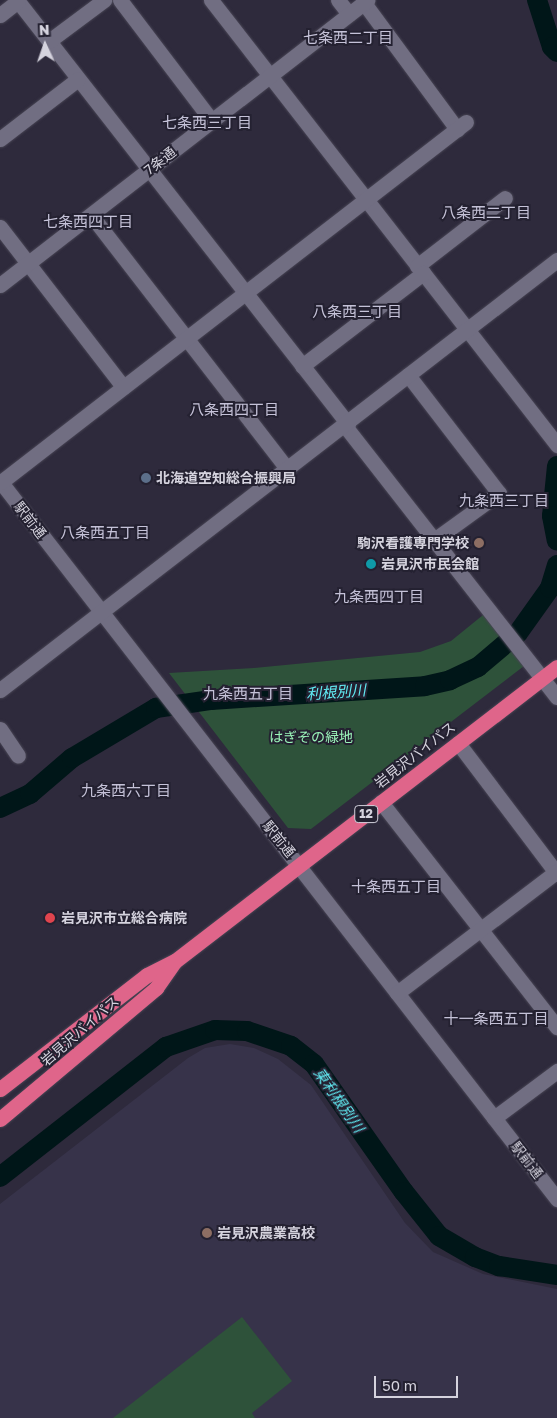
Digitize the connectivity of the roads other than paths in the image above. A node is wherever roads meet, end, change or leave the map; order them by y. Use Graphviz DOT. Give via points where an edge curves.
graph roads {
  1 [pos="18,0"];
  2 [pos="104,0"];
  3 [pos="120,0"];
  4 [pos="211,0"];
  5 [pos="338,0"];
  6 [pos="365,1"];
  7 [pos="349,14"];
  8 [pos="0,15"];
  9 [pos="49,42"];
  10 [pos="271,75"];
  11 [pos="78,79"];
  12 [pos="212,121"];
  13 [pos="0,139"];
  14 [pos="149,170"];
  15 [pos="505,198"];
  16 [pos="365,199"];
  17 [pos="91,215"];
  18 [pos="0,227"];
  19 [pos="557,260"];
  20 [pos="28,263"];
  21 [pos="420,269"];
  22 [pos="0,284"];
  23 [pos="245,292"];
  24 [pos="466,330"];
  25 [pos="187,337"];
  26 [pos="302,366"];
  27 [pos="408,375"];
  28 [pos="123,387"];
  29 [pos="346,425"];
  30 [pos="557,445"];
  31 [pos="288,470"];
  32 [pos="0,481"];
  33 [pos="434,540"];
  34 [pos="102,612"];
  35 [pos="557,666"];
  36 [pos="542,678"];
  37 [pos="0,690"];
  38 [pos="557,697"];
  39 [pos="0,729"];
  40 [pos="458,742"];
  41 [pos="18,756"];
  42 [pos="381,802"];
  43 [pos="300,864"];
  44 [pos="556,872"];
  45 [pos="481,930"];
  46 [pos="175,961"];
  47 [pos="397,993"];
  48 [pos="557,1027"];
  49 [pos="557,1071"];
  50 [pos="0,1089"];
  51 [pos="494,1118"];
  52 [pos="0,1119"];
  53 [pos="557,1199"];
  1 -- 8 [label="street"];
  1 -- 9 [label="street"];
  2 -- 9 [label="street"];
  3 -- 12 [label="street"];
  4 -- 10 [label="street"];
  5 -- 7 [label="street"];
  6 -- 7 [label="street, 7条通"];
  6 -- 16 [label="street" via="461,126"];
  7 -- 10 [label="street, 7条通"];
  9 -- 11 [label="street"];
  10 -- 12 [label="street, 7条通"];
  10 -- 16 [label="street"];
  11 -- 13 [label="street"];
  11 -- 14 [label="street"];
  12 -- 14 [label="street, 7条通"];
  14 -- 17 [label="street, 7条通"];
  14 -- 23 [label="street"];
  15 -- 21 [label="street"];
  16 -- 21 [label="street"];
  16 -- 23 [label="street"];
  17 -- 20 [label="street, 7条通"];
  17 -- 25 [label="street"];
  18 -- 20 [label="street"];
  19 -- 24 [label="street"];
  20 -- 22 [label="street, 7条通"];
  20 -- 28 [label="street"];
  21 -- 24 [label="street"];
  21 -- 26 [label="street"];
  23 -- 25 [label="street"];
  23 -- 26 [label="street"];
  24 -- 27 [label="street"];
  24 -- 30 [label="street"];
  25 -- 28 [label="street"];
  25 -- 31 [label="street"];
  26 -- 29 [label="street"];
  27 -- 29 [label="street"];
  27 -- 33 [label="street" via="499,493"];
  28 -- 32 [label="street"];
  29 -- 31 [label="street"];
  29 -- 33 [label="street"];
  31 -- 34 [label="street"];
  32 -- 34 [label="street, 駅前通"];
  33 -- 36 [label="street"];
  34 -- 37 [label="street"];
  34 -- 43 [label="street, 駅前通"];
  35 -- 36 [label="highway, 岩見沢バイパス / 12"];
  36 -- 38 [label="street"];
  36 -- 40 [label="highway, 岩見沢バイパス / 12"];
  39 -- 41 [label="street"];
  40 -- 42 [label="highway, 岩見沢バイパス / 12"];
  40 -- 44 [label="street"];
  42 -- 43 [label="highway, 岩見沢バイパス / 12"];
  42 -- 45 [label="street"];
  43 -- 46 [label="highway, 岩見沢バイパス / 12"];
  43 -- 47 [label="street, 駅前通"];
  44 -- 45 [label="street"];
  45 -- 47 [label="street"];
  45 -- 48 [label="street"];
  46 -- 50 [label="highway, 岩見沢バイパス / 12" via="147,975"];
  46 -- 52 [label="highway, 岩見沢バイパス / 12" via="156,988"];
  47 -- 51 [label="street, 駅前通"];
  49 -- 51 [label="street"];
  51 -- 53 [label="street, 駅前通"];
}
